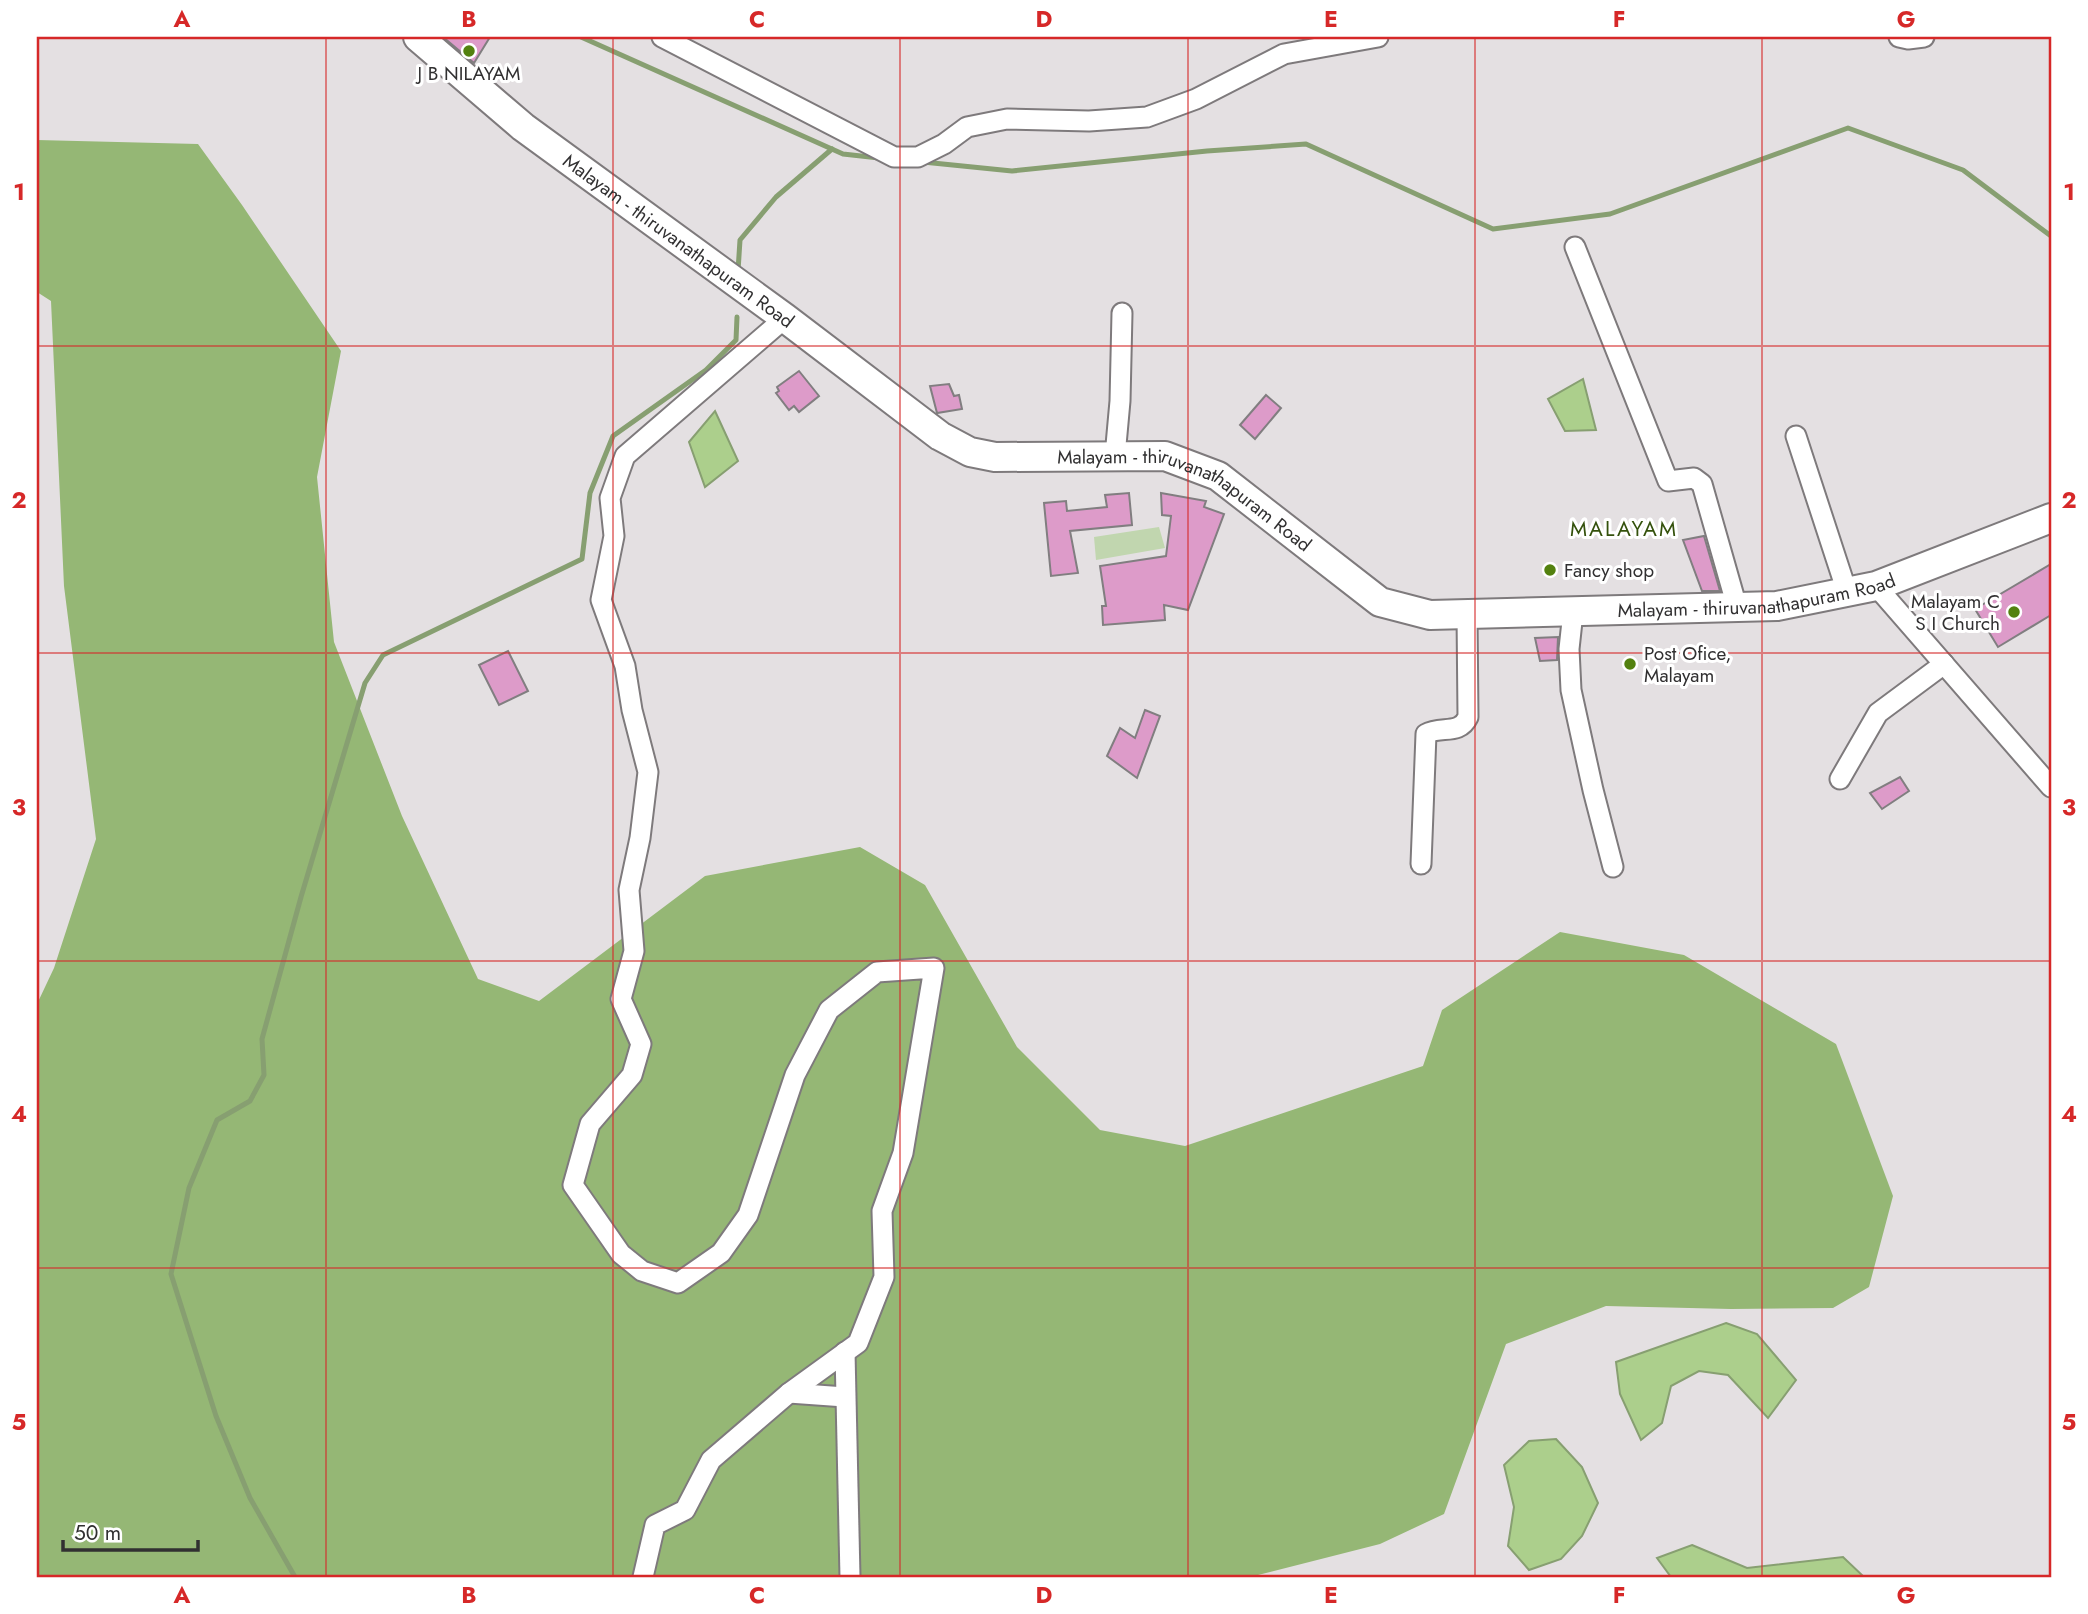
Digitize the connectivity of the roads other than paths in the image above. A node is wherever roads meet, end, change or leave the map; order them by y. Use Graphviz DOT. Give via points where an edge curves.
graph roads {
  1 [pos="418,37"];
  2 [pos="662,37"];
  3 [pos="1378,37"];
  4 [pos="1899,37"];
  5 [pos="1924,37"];
  6 [pos="1575,247"];
  7 [pos="1122,313"];
  8 [pos="785,318"];
  9 [pos="1796,436"];
  10 [pos="1115,456"];
  11 [pos="2051,518"];
  12 [pos="1876,586"];
  13 [pos="1847,592"];
  14 [pos="1737,607"];
  15 [pos="1573,612"];
  16 [pos="1467,614"];
  17 [pos="1944,664"];
  18 [pos="1840,779"];
  19 [pos="2051,787"];
  20 [pos="1421,864"];
  21 [pos="1613,867"];
  22 [pos="845,1352"];
  23 [pos="789,1393"];
  24 [pos="845,1397"];
  25 [pos="643,1577"];
  26 [pos="850,1577"];
  1 -- 8 [label="main road, Malayam - thiruvanathapuram Road" via="523,127"];
  2 -- 3 [label="street" via="894,157 918,157 967,127 1007,119 1147,117 1196,99 1284,54"];
  4 -- 5 [label="street"];
  6 -- 14 [label="street" via="1668,481 1694,478 1702,484"];
  7 -- 10 [label="street"];
  8 -- 10 [label="main road, Malayam - thiruvanathapuram Road" via="940,436 970,452 995,457"];
  8 -- 22 [label="street" via="625,456 610,498 614,536 601,600 625,666 648,772 629,890 635,951 621,999 641,1044 632,1074 590,1124 573,1185 621,1254 642,1271 678,1283 721,1253 748,1215 795,1076 829,1010 877,972 934,968 903,1153 882,1211 884,1277 858,1343"];
  9 -- 13 [label="street"];
  10 -- 16 [label="main road, Malayam - thiruvanathapuram Road" via="1165,456 1218,476 1380,602 1430,615"];
  11 -- 12 [label="main road, Malayam - thiruvanathapuram Road"];
  12 -- 13 [label="main road, Malayam - thiruvanathapuram Road"];
  12 -- 17 [label="street"];
  13 -- 14 [label="main road, Malayam - thiruvanathapuram Road" via="1777,606"];
  14 -- 15 [label="main road, Malayam - thiruvanathapuram Road"];
  15 -- 16 [label="main road, Malayam - thiruvanathapuram Road"];
  15 -- 21 [label="street" via="1571,690"];
  16 -- 20 [label="street" via="1468,717 1457,729 1426,734"];
  17 -- 18 [label="street" via="1878,713"];
  17 -- 19 [label="street"];
  22 -- 23 [label="street"];
  22 -- 24 [label="street"];
  23 -- 24 [label="street"];
  23 -- 25 [label="street" via="710,1460 685,1510 655,1525"];
  24 -- 26 [label="street"];
}
